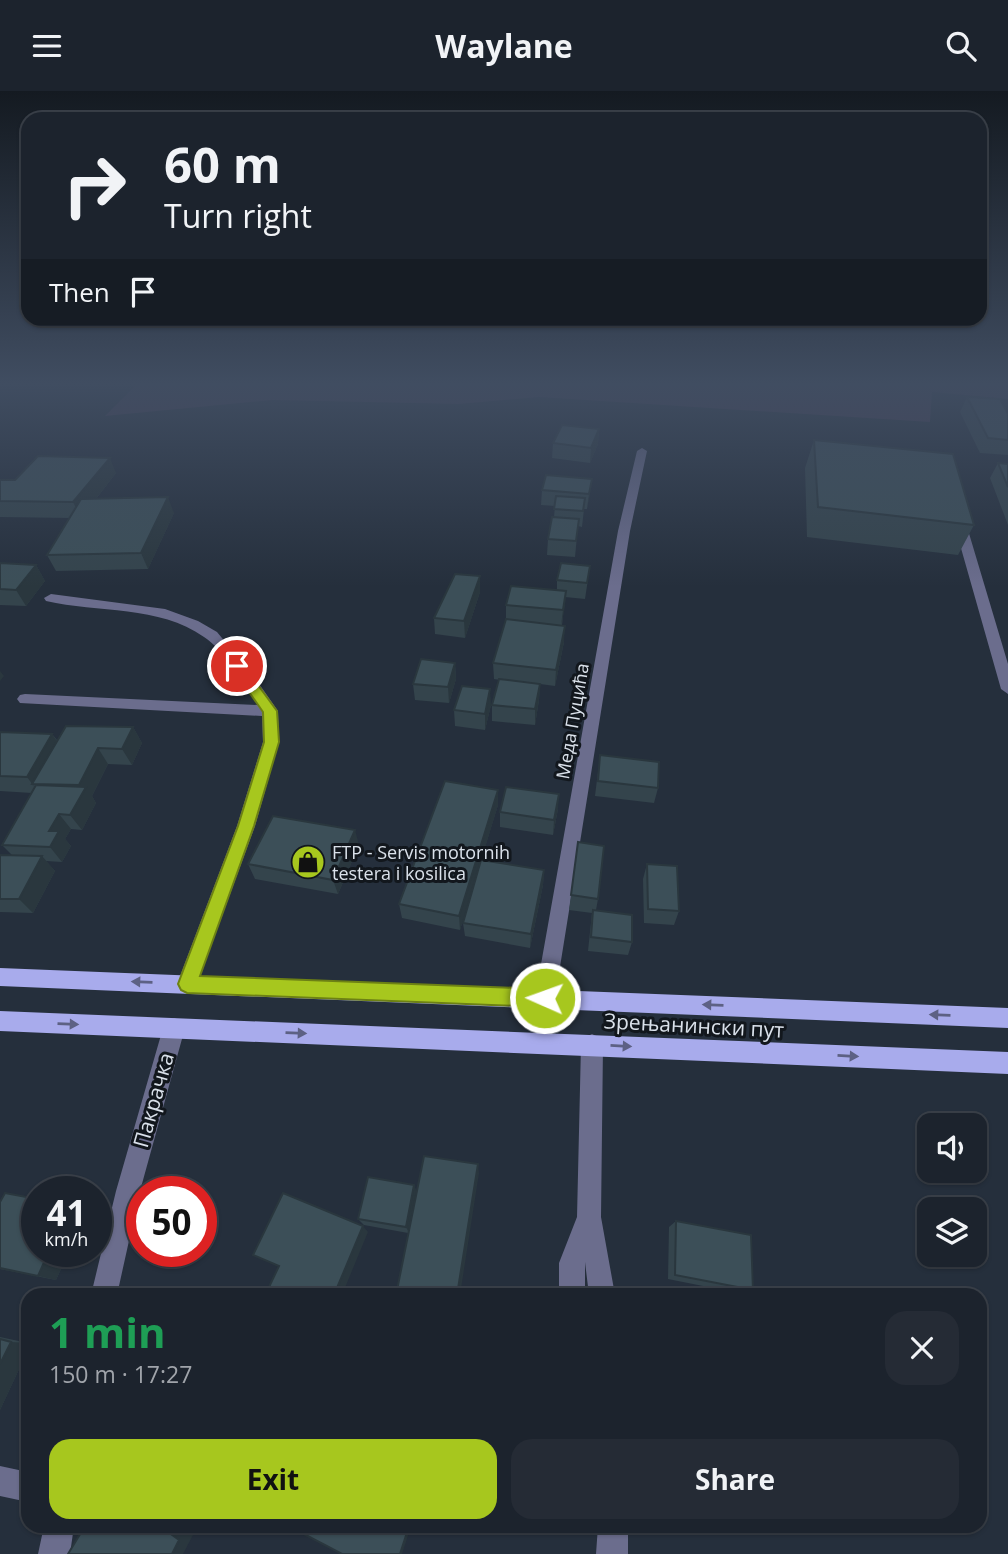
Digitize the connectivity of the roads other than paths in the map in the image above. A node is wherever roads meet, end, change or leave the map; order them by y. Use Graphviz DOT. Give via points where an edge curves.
graph roads {
  1 [pos="642,451"];
  2 [pos="954,502"];
  3 [pos="51,598"];
  4 [pos="1008,688"];
  5 [pos="25,699"];
  6 [pos="270,711"];
  7 [pos="0,977"];
  8 [pos="187,984"];
  9 [pos="545,998"];
  10 [pos="1008,1018"];
  11 [pos="0,1021"];
  12 [pos="174,1028"];
  13 [pos="592,1045"];
  14 [pos="1008,1063"];
  15 [pos="589,1217"];
  16 [pos="106,1288"];
  17 [pos="572,1288"];
  18 [pos="601,1288"];
  19 [pos="0,1481"];
  20 [pos="21,1486"];
  21 [pos="58,1533"];
  22 [pos="613,1533"];
  23 [pos="54,1554"];
  24 [pos="612,1554"];
  1 -- 9 [label="street, Меда Пуцића" via="624,531"];
  2 -- 4 [label="street"];
  3 -- 6 [label="street" via="165,613 193,624 212,635"];
  5 -- 6 [label="street"];
  6 -- 8 [label="street" via="271,742 261,778"];
  8 -- 7 [label="main road, Зрењанински пут, one-way"];
  8 -- 9 [label="main road, Зрењанински пут"];
  10 -- 9 [label="main road, Зрењанински пут, one-way"];
  11 -- 12 [label="main road, Зрењанински пут, one-way"];
  12 -- 13 [label="main road, Зрењанински пут, one-way"];
  12 -- 16 [label="street, Пакрачка"];
  13 -- 14 [label="main road, Зрењанински пут, one-way"];
  13 -- 15 [label="street"];
  15 -- 17 [label="street" via="572,1263"];
  15 -- 18 [label="street"];
  19 -- 20 [label="street"];
  21 -- 23 [label="street"];
  22 -- 24 [label="street"];
}
